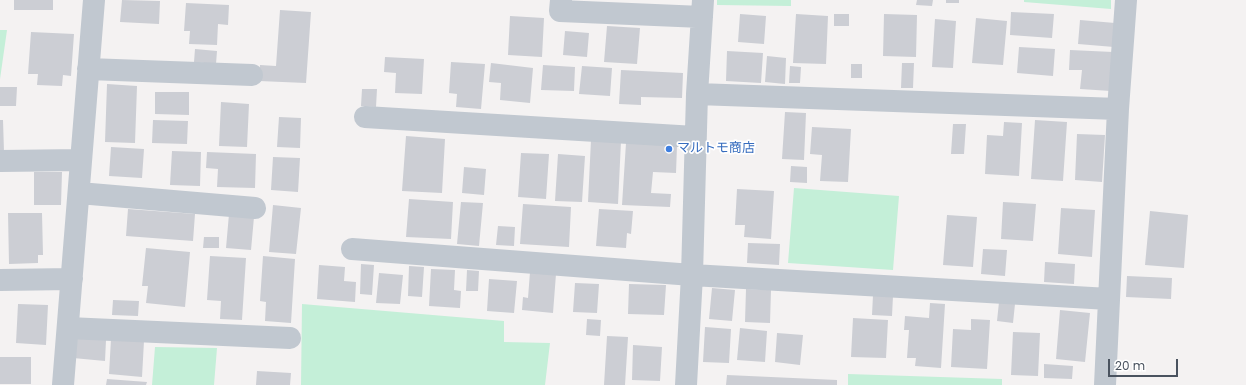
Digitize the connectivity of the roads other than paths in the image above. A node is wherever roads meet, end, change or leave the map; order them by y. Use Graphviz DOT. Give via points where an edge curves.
graph roads {
  1 [pos="94,0"];
  2 [pos="561,0"];
  3 [pos="1126,0"];
  4 [pos="703,8"];
  5 [pos="88,69"];
  6 [pos="252,75"];
  7 [pos="697,94"];
  8 [pos="1118,108"];
  9 [pos="365,117"];
  10 [pos="695,137"];
  11 [pos="81,160"];
  12 [pos="0,161"];
  13 [pos="79,193"];
  14 [pos="255,208"];
  15 [pos="352,250"];
  16 [pos="692,275"];
  17 [pos="72,279"];
  18 [pos="0,280"];
  19 [pos="1109,299"];
  20 [pos="68,328"];
  21 [pos="290,338"];
  22 [pos="63,385"];
  23 [pos="686,385"];
  24 [pos="1105,385"];
  1 -- 5 [label="street"];
  2 -- 4 [label="street" via="560,11"];
  3 -- 8 [label="street"];
  4 -- 7 [label="street"];
  5 -- 6 [label="street"];
  5 -- 11 [label="street"];
  7 -- 8 [label="street"];
  7 -- 10 [label="street"];
  8 -- 19 [label="street"];
  9 -- 10 [label="street"];
  10 -- 16 [label="street"];
  11 -- 12 [label="street"];
  11 -- 13 [label="street"];
  13 -- 14 [label="street"];
  13 -- 17 [label="street"];
  15 -- 16 [label="street"];
  16 -- 19 [label="street"];
  16 -- 23 [label="street"];
  17 -- 18 [label="street"];
  17 -- 20 [label="street"];
  19 -- 24 [label="street"];
  20 -- 21 [label="street"];
  20 -- 22 [label="street"];
}
